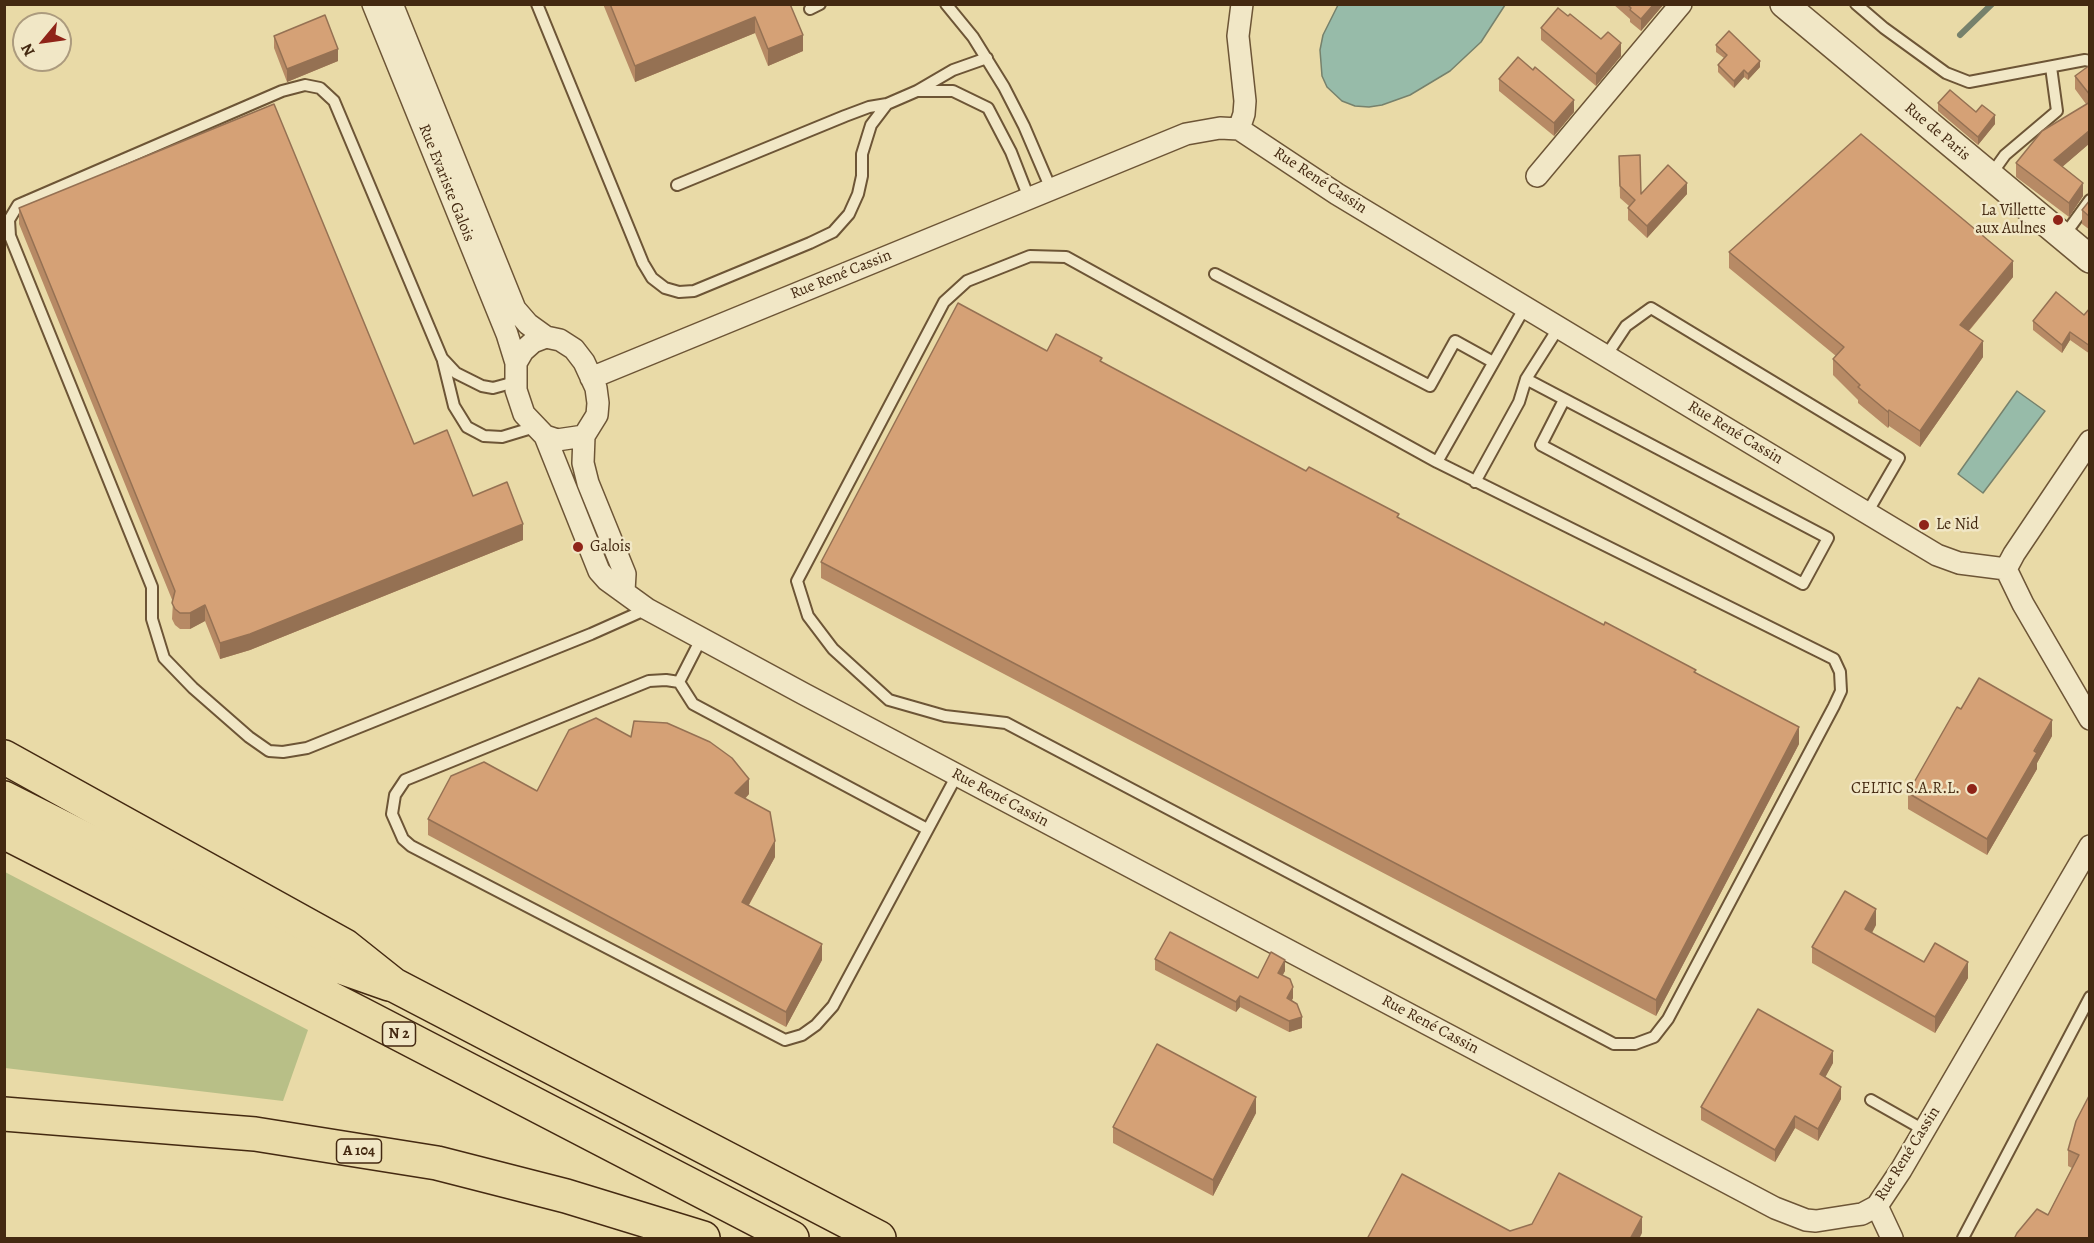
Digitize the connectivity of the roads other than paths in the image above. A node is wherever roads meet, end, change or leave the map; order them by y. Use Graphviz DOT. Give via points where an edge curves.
graph roads {
  1 [pos="373,4"];
  2 [pos="392,4"];
  3 [pos="537,4"];
  4 [pos="946,4"];
  5 [pos="1242,4"];
  6 [pos="1681,4"];
  7 [pos="1784,4"];
  8 [pos="1856,4"];
  9 [pos="987,58"];
  10 [pos="2090,61"];
  11 [pos="2051,67"];
  12 [pos="917,91"];
  13 [pos="887,104"];
  14 [pos="1239,129"];
  15 [pos="1537,176"];
  16 [pos="1990,176"];
  17 [pos="677,185"];
  18 [pos="1051,189"];
  19 [pos="1029,198"];
  20 [pos="2090,200"];
  21 [pos="2063,237"];
  22 [pos="2090,259"];
  23 [pos="1215,274"];
  24 [pos="1525,307"];
  25 [pos="1558,327"];
  26 [pos="546,338"];
  27 [pos="1606,356"];
  28 [pos="442,358"];
  29 [pos="1493,362"];
  30 [pos="516,373"];
  31 [pos="591,378"];
  32 [pos="1526,379"];
  33 [pos="1564,400"];
  34 [pos="540,432"];
  35 [pos="584,436"];
  36 [pos="2089,442"];
  37 [pos="1437,462"];
  38 [pos="1475,482"];
  39 [pos="1867,513"];
  40 [pos="2006,569"];
  41 [pos="624,591"];
  42 [pos="647,609"];
  43 [pos="701,639"];
  44 [pos="679,682"];
  45 [pos="2090,718"];
  46 [pos="4,757"];
  47 [pos="957,775"];
  48 [pos="4,798"];
  49 [pos="927,829"];
  50 [pos="4,832"];
  51 [pos="2090,846"];
  52 [pos="394,986"];
  53 [pos="2090,997"];
  54 [pos="1871,1100"];
  55 [pos="4,1114"];
  56 [pos="1924,1130"];
  57 [pos="1877,1206"];
  58 [pos="703,1239"];
  59 [pos="792,1239"];
  60 [pos="879,1239"];
  61 [pos="1892,1239"];
  62 [pos="1963,1239"];
  1 -- 30 [label="street, Rue Evariste Galois" via="502,323"];
  2 -- 26 [label="street, Rue Evariste Galois" via="515,309"];
  3 -- 13 [label="lane" via="643,264 651,278 665,288 694,291 833,232 849,214 858,194 862,154 871,125"];
  4 -- 9 [label="lane"];
  5 -- 14 [label="street" via="1238,36 1245,101"];
  6 -- 15 [label="street"];
  7 -- 16 [label="street, Rue de Paris"];
  8 -- 11 [label="lane" via="1946,73 1969,82"];
  9 -- 12 [label="lane" via="953,70"];
  9 -- 18 [label="lane" via="1024,126"];
  10 -- 11 [label="lane"];
  11 -- 16 [label="lane" via="2056,111 2005,156"];
  12 -- 13 [label="lane"];
  12 -- 19 [label="lane" via="953,91 988,108"];
  13 -- 17 [label="lane" via="845,116"];
  14 -- 18 [label="street, Rue René Cassin" via="1186,134"];
  14 -- 24 [label="street, Rue René Cassin" via="1337,194"];
  16 -- 21 [label="street, Rue de Paris"];
  18 -- 19 [label="street, Rue René Cassin"];
  19 -- 31 [label="street, Rue René Cassin"];
  20 -- 21 [label="lane"];
  21 -- 22 [label="street, Rue de Paris"];
  23 -- 29 [label="lane" via="1430,386 1455,341"];
  24 -- 25 [label="street, Rue René Cassin"];
  24 -- 29 [label="lane"];
  25 -- 27 [label="street, Rue René Cassin"];
  25 -- 32 [label="lane"];
  26 -- 30 [label="street" via="523,351"];
  26 -- 31 [label="street, Rue Evariste Galois" via="560,340 574,349"];
  27 -- 39 [label="street, Rue René Cassin"];
  27 -- 39 [label="lane" via="1626,326 1651,308 1899,458"];
  28 -- 30 [label="lane" via="456,373 482,386 493,388"];
  28 -- 34 [label="lane" via="454,406 466,427 484,436"];
  28 -- 42 [label="lane" via="334,101 320,88 305,85 282,91 18,205 9,220 10,236 152,587 152,619 164,658 193,688 269,751 307,748"];
  29 -- 37 [label="lane"];
  30 -- 34 [label="street, Rue Evariste Galois" via="524,414"];
  31 -- 35 [label="street, Rue Evariste Galois" via="596,388 597,415"];
  32 -- 33 [label="lane"];
  32 -- 38 [label="lane" via="1519,402"];
  33 -- 33 [label="lane" via="1828,538 1803,584 1541,445"];
  34 -- 35 [label="street" via="557,440"];
  34 -- 41 [label="street, Rue Evariste Galois" via="599,571"];
  35 -- 41 [label="street, Rue Evariste Galois" via="583,463 588,483 625,574"];
  36 -- 40 [label="street"];
  37 -- 38 [label="lane"];
  37 -- 38 [label="lane" via="1066,257 1030,256 967,281 944,302 797,581 808,616 832,649 889,700 945,716 1006,723 1614,1044 1635,1044 1654,1036 1668,1019 1834,706 1841,691 1840,672 1834,659"];
  39 -- 40 [label="street, Rue René Cassin" via="1938,555 1959,563"];
  40 -- 45 [label="street"];
  41 -- 42 [label="street, Rue René Cassin"];
  42 -- 43 [label="street, Rue René Cassin"];
  43 -- 44 [label="lane"];
  43 -- 47 [label="street, Rue René Cassin"];
  44 -- 49 [label="lane" via="693,704"];
  44 -- 49 [label="lane" via="649,681 405,780 395,795 392,814 403,838 411,846 785,1040 802,1035 833,1006"];
  46 -- 52 [label="highway" via="345,946"];
  47 -- 49 [label="lane"];
  47 -- 57 [label="street, Rue René Cassin" via="1791,1215 1806,1220 1832,1219 1862,1214"];
  48 -- 52 [label="highway" via="335,965"];
  50 -- 59 [label="highway, N 2"];
  51 -- 56 [label="street, Rue René Cassin"];
  52 -- 60 [label="highway"];
  53 -- 62 [label="lane"];
  54 -- 56 [label="lane"];
  55 -- 58 [label="highway, A 104" via="255,1134 437,1163 566,1196"];
  56 -- 57 [label="street, Rue René Cassin"];
  57 -- 61 [label="street"];
}
